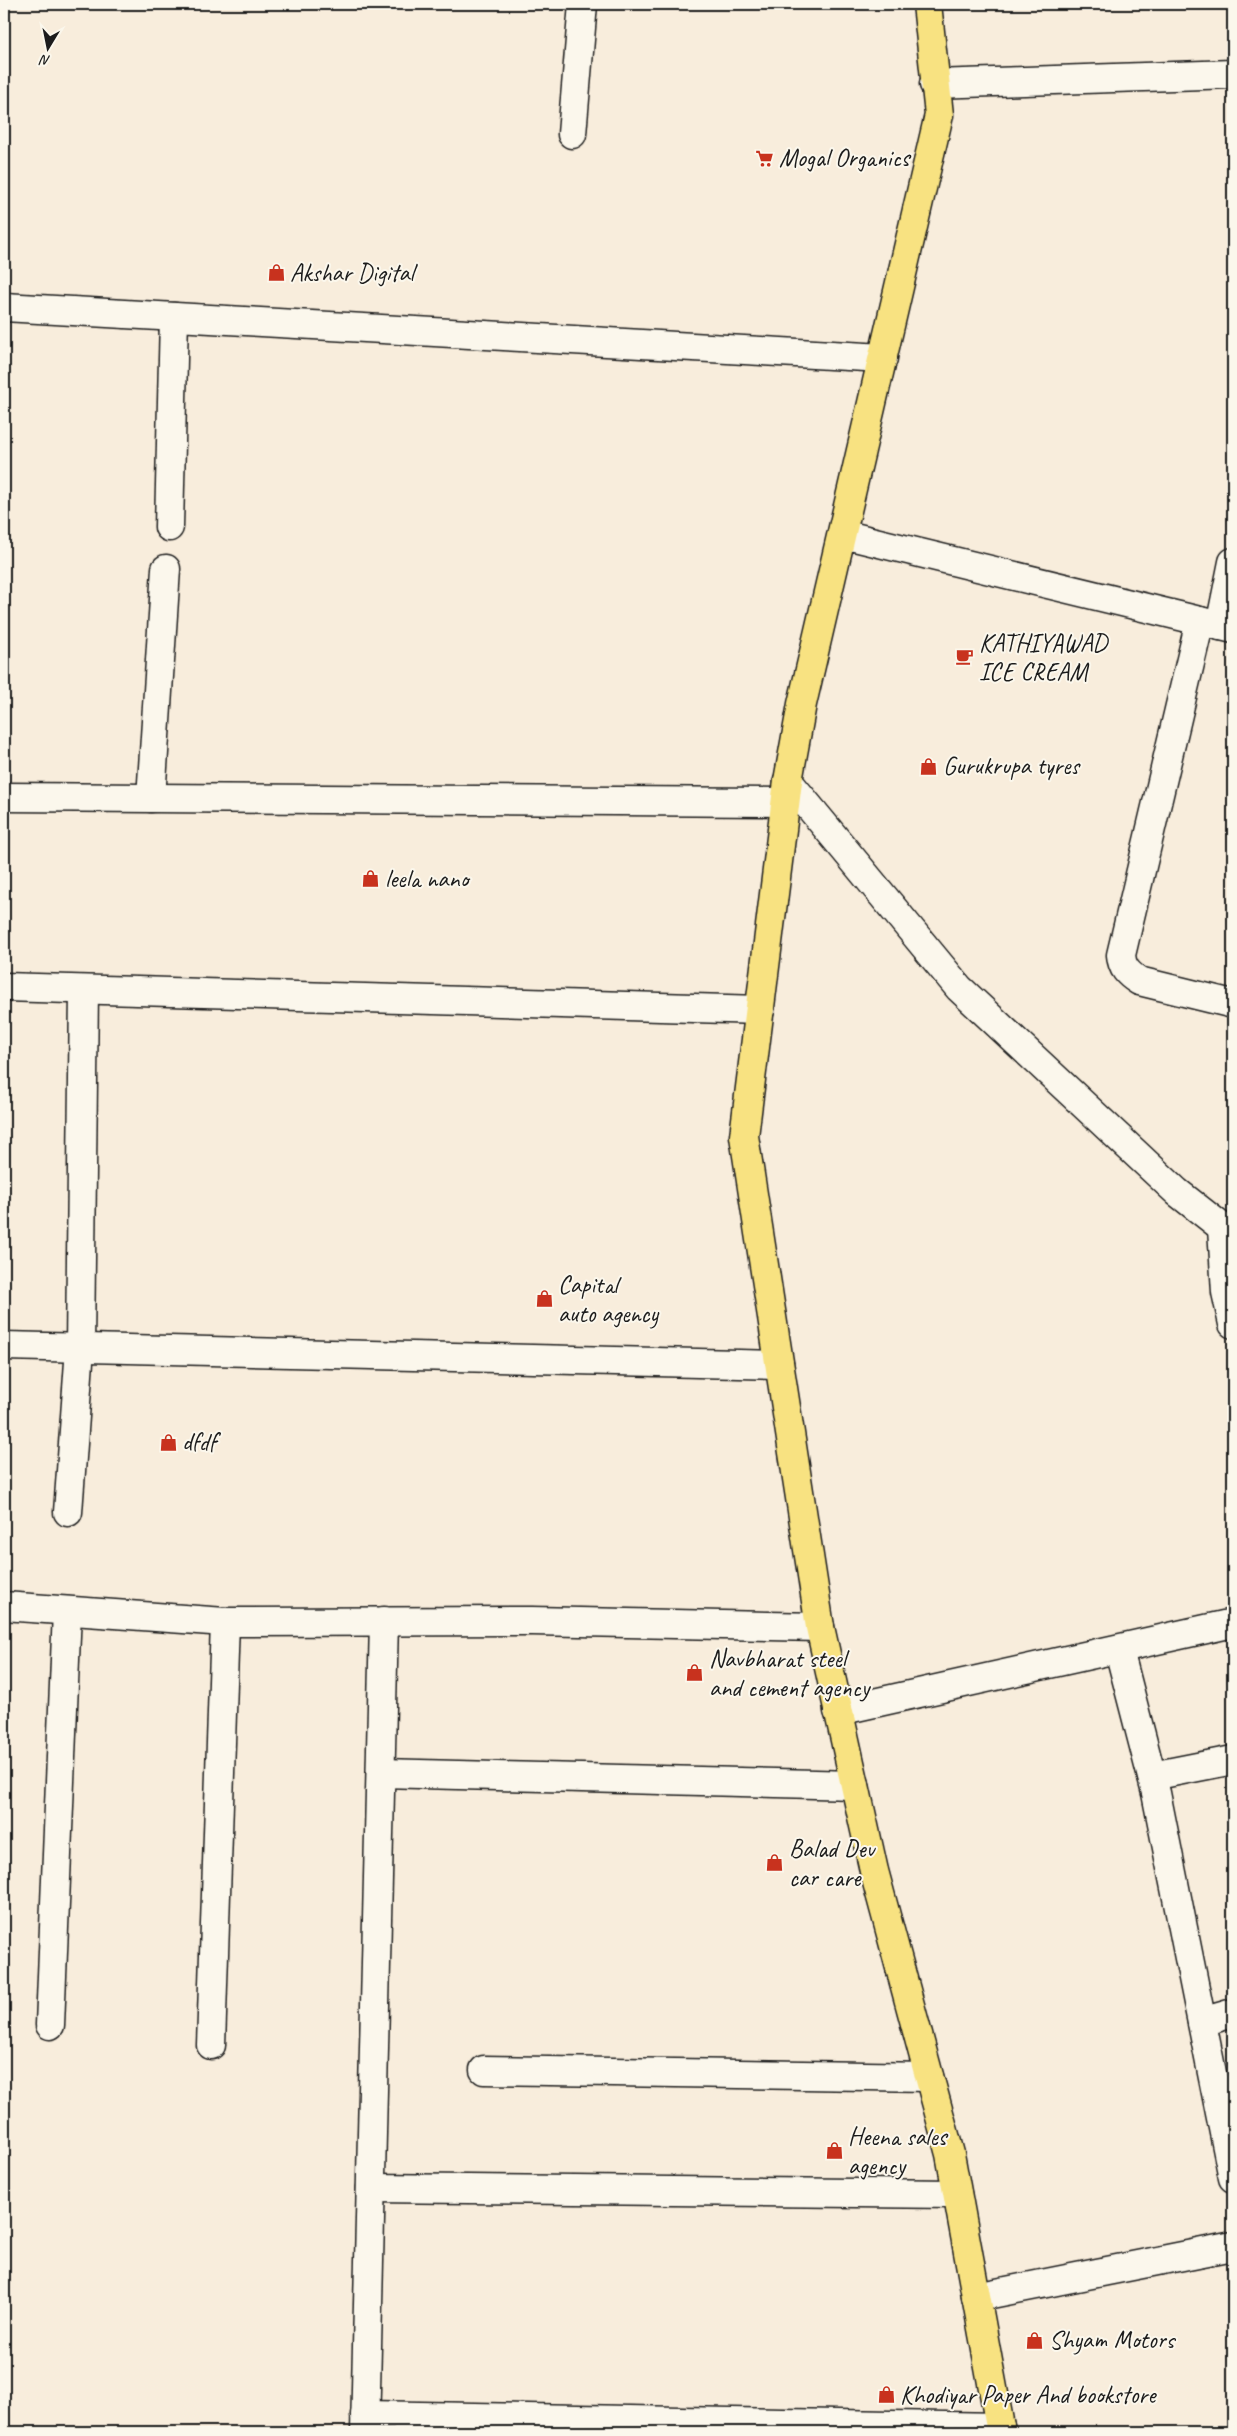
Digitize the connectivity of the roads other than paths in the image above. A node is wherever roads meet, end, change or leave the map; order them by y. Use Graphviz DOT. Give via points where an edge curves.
graph roads {
  1 [pos="584,4"];
  2 [pos="927,4"];
  3 [pos="1233,74"];
  4 [pos="934,84"];
  5 [pos="572,134"];
  6 [pos="4,307"];
  7 [pos="174,317"];
  8 [pos="882,358"];
  9 [pos="169,527"];
  10 [pos="842,534"];
  11 [pos="1233,562"];
  12 [pos="166,569"];
  13 [pos="1218,625"];
  14 [pos="787,791"];
  15 [pos="4,797"];
  16 [pos="151,798"];
  17 [pos="4,987"];
  18 [pos="84,990"];
  19 [pos="1233,1004"];
  20 [pos="760,1010"];
  21 [pos="1228,1232"];
  22 [pos="1233,1324"];
  23 [pos="4,1346"];
  24 [pos="80,1348"];
  25 [pos="780,1364"];
  26 [pos="68,1512"];
  27 [pos="4,1606"];
  28 [pos="67,1611"];
  29 [pos="384,1621"];
  30 [pos="225,1622"];
  31 [pos="1233,1623"];
  32 [pos="820,1627"];
  33 [pos="1119,1650"];
  34 [pos="838,1711"];
  35 [pos="1233,1760"];
  36 [pos="381,1773"];
  37 [pos="1152,1776"];
  38 [pos="855,1785"];
  39 [pos="1233,2014"];
  40 [pos="1202,2022"];
  41 [pos="50,2025"];
  42 [pos="211,2045"];
  43 [pos="484,2070"];
  44 [pos="929,2077"];
  45 [pos="1233,2178"];
  46 [pos="371,2188"];
  47 [pos="957,2194"];
  48 [pos="1233,2246"];
  49 [pos="976,2297"];
  50 [pos="365,2424"];
  51 [pos="1001,2430"];
  1 -- 5 [label="street"];
  2 -- 4 [label="highway"];
  3 -- 4 [label="street"];
  4 -- 8 [label="highway" via="939,115"];
  6 -- 7 [label="street"];
  7 -- 8 [label="street"];
  7 -- 9 [label="street"];
  8 -- 10 [label="highway"];
  10 -- 13 [label="street"];
  10 -- 14 [label="highway" via="802,704"];
  11 -- 13 [label="street"];
  12 -- 16 [label="street"];
  13 -- 19 [label="street" via="1120,955 1128,975 1139,981"];
  14 -- 16 [label="street"];
  14 -- 20 [label="highway"];
  14 -- 21 [label="street" via="959,988 1177,1192"];
  15 -- 16 [label="street"];
  17 -- 18 [label="street"];
  18 -- 20 [label="street"];
  18 -- 24 [label="street"];
  20 -- 25 [label="highway" via="744,1136"];
  21 -- 22 [label="street" via="1226,1292"];
  23 -- 24 [label="street"];
  24 -- 25 [label="street"];
  24 -- 26 [label="street"];
  25 -- 32 [label="highway"];
  27 -- 28 [label="street"];
  28 -- 30 [label="street"];
  28 -- 41 [label="street"];
  29 -- 30 [label="street"];
  29 -- 32 [label="street"];
  29 -- 36 [label="street"];
  30 -- 42 [label="street"];
  31 -- 33 [label="street"];
  32 -- 34 [label="highway"];
  33 -- 34 [label="street"];
  33 -- 37 [label="street"];
  34 -- 38 [label="highway"];
  35 -- 37 [label="street"];
  36 -- 38 [label="street"];
  36 -- 46 [label="street"];
  37 -- 40 [label="street"];
  38 -- 44 [label="highway" via="874,1871"];
  39 -- 40 [label="street"];
  40 -- 45 [label="street"];
  43 -- 44 [label="street"];
  44 -- 47 [label="highway" via="950,2154"];
  46 -- 47 [label="street"];
  46 -- 50 [label="street"];
  47 -- 49 [label="highway"];
  48 -- 49 [label="street"];
  49 -- 51 [label="highway"];
  50 -- 51 [label="street"];
}
